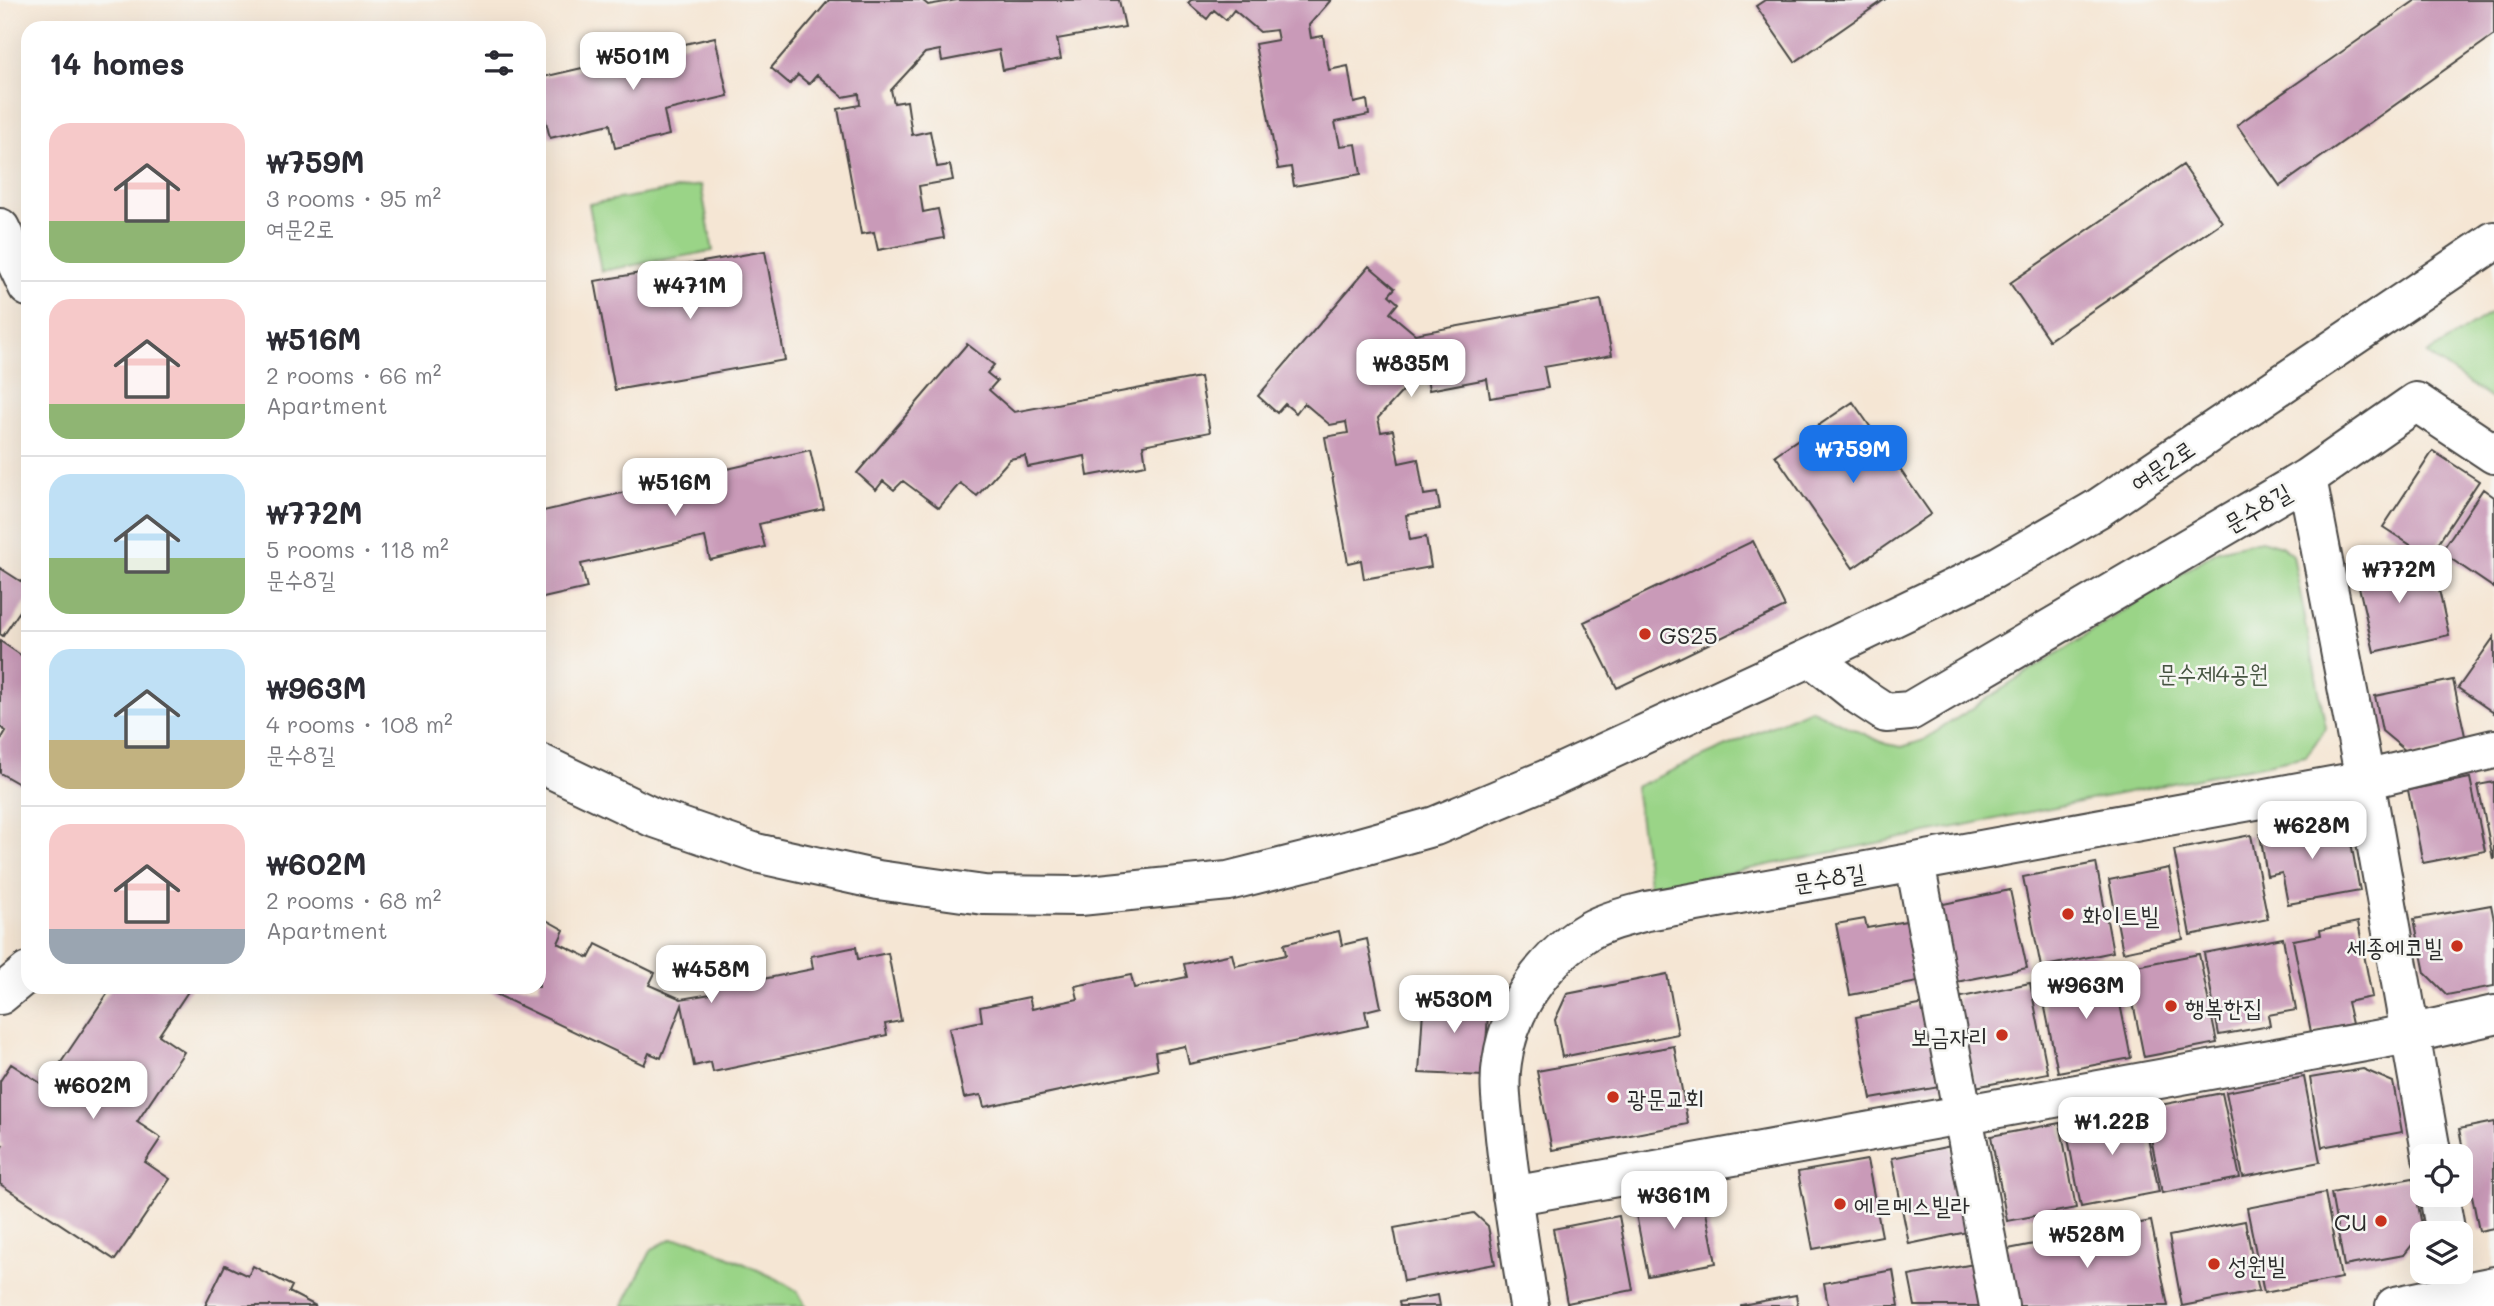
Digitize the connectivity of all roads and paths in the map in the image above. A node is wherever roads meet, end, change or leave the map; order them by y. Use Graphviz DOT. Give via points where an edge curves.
graph roads {
  1 [pos="0,228"];
  2 [pos="2494,241"];
  3 [pos="21,272"];
  4 [pos="2494,454"];
  5 [pos="2307,478"];
  6 [pos="1811,657"];
  7 [pos="2494,749"];
  8 [pos="546,767"];
  9 [pos="2365,780"];
  10 [pos="1915,863"];
  11 [pos="21,978"];
  12 [pos="0,995"];
  13 [pos="2494,1015"];
  14 [pos="2409,1034"];
  15 [pos="1963,1115"];
  16 [pos="2430,1144"];
  17 [pos="1512,1196"];
  18 [pos="2466,1290"];
  19 [pos="1529,1306"];
  20 [pos="1998,1306"];
  21 [pos="2395,1306"];
  1 -- 3 [label="street"];
  2 -- 6 [label="street, 여문2로" via="2097,509 1992,570"];
  4 -- 5 [label="street, 문수8길" via="2416,402"];
  5 -- 6 [label="street, 문수8길" via="1910,711 1886,713"];
  5 -- 9 [label="street, 문수8길"];
  6 -- 8 [label="street, 여문2로" via="1435,826 1228,881 1080,896 970,893 878,880 756,853 652,817"];
  7 -- 9 [label="street, 문수8길"];
  9 -- 10 [label="street, 문수8길"];
  9 -- 14 [label="street"];
  10 -- 15 [label="street"];
  10 -- 17 [label="street, 문수8길" via="1647,911 1583,934 1557,955 1537,976 1519,1008 1501,1064"];
  11 -- 12 [label="street"];
  13 -- 14 [label="street"];
  14 -- 15 [label="street"];
  14 -- 16 [label="street"];
  15 -- 17 [label="street"];
  15 -- 20 [label="street"];
  17 -- 19 [label="street, 문수8길"];
  18 -- 21 [label="street"];
}
